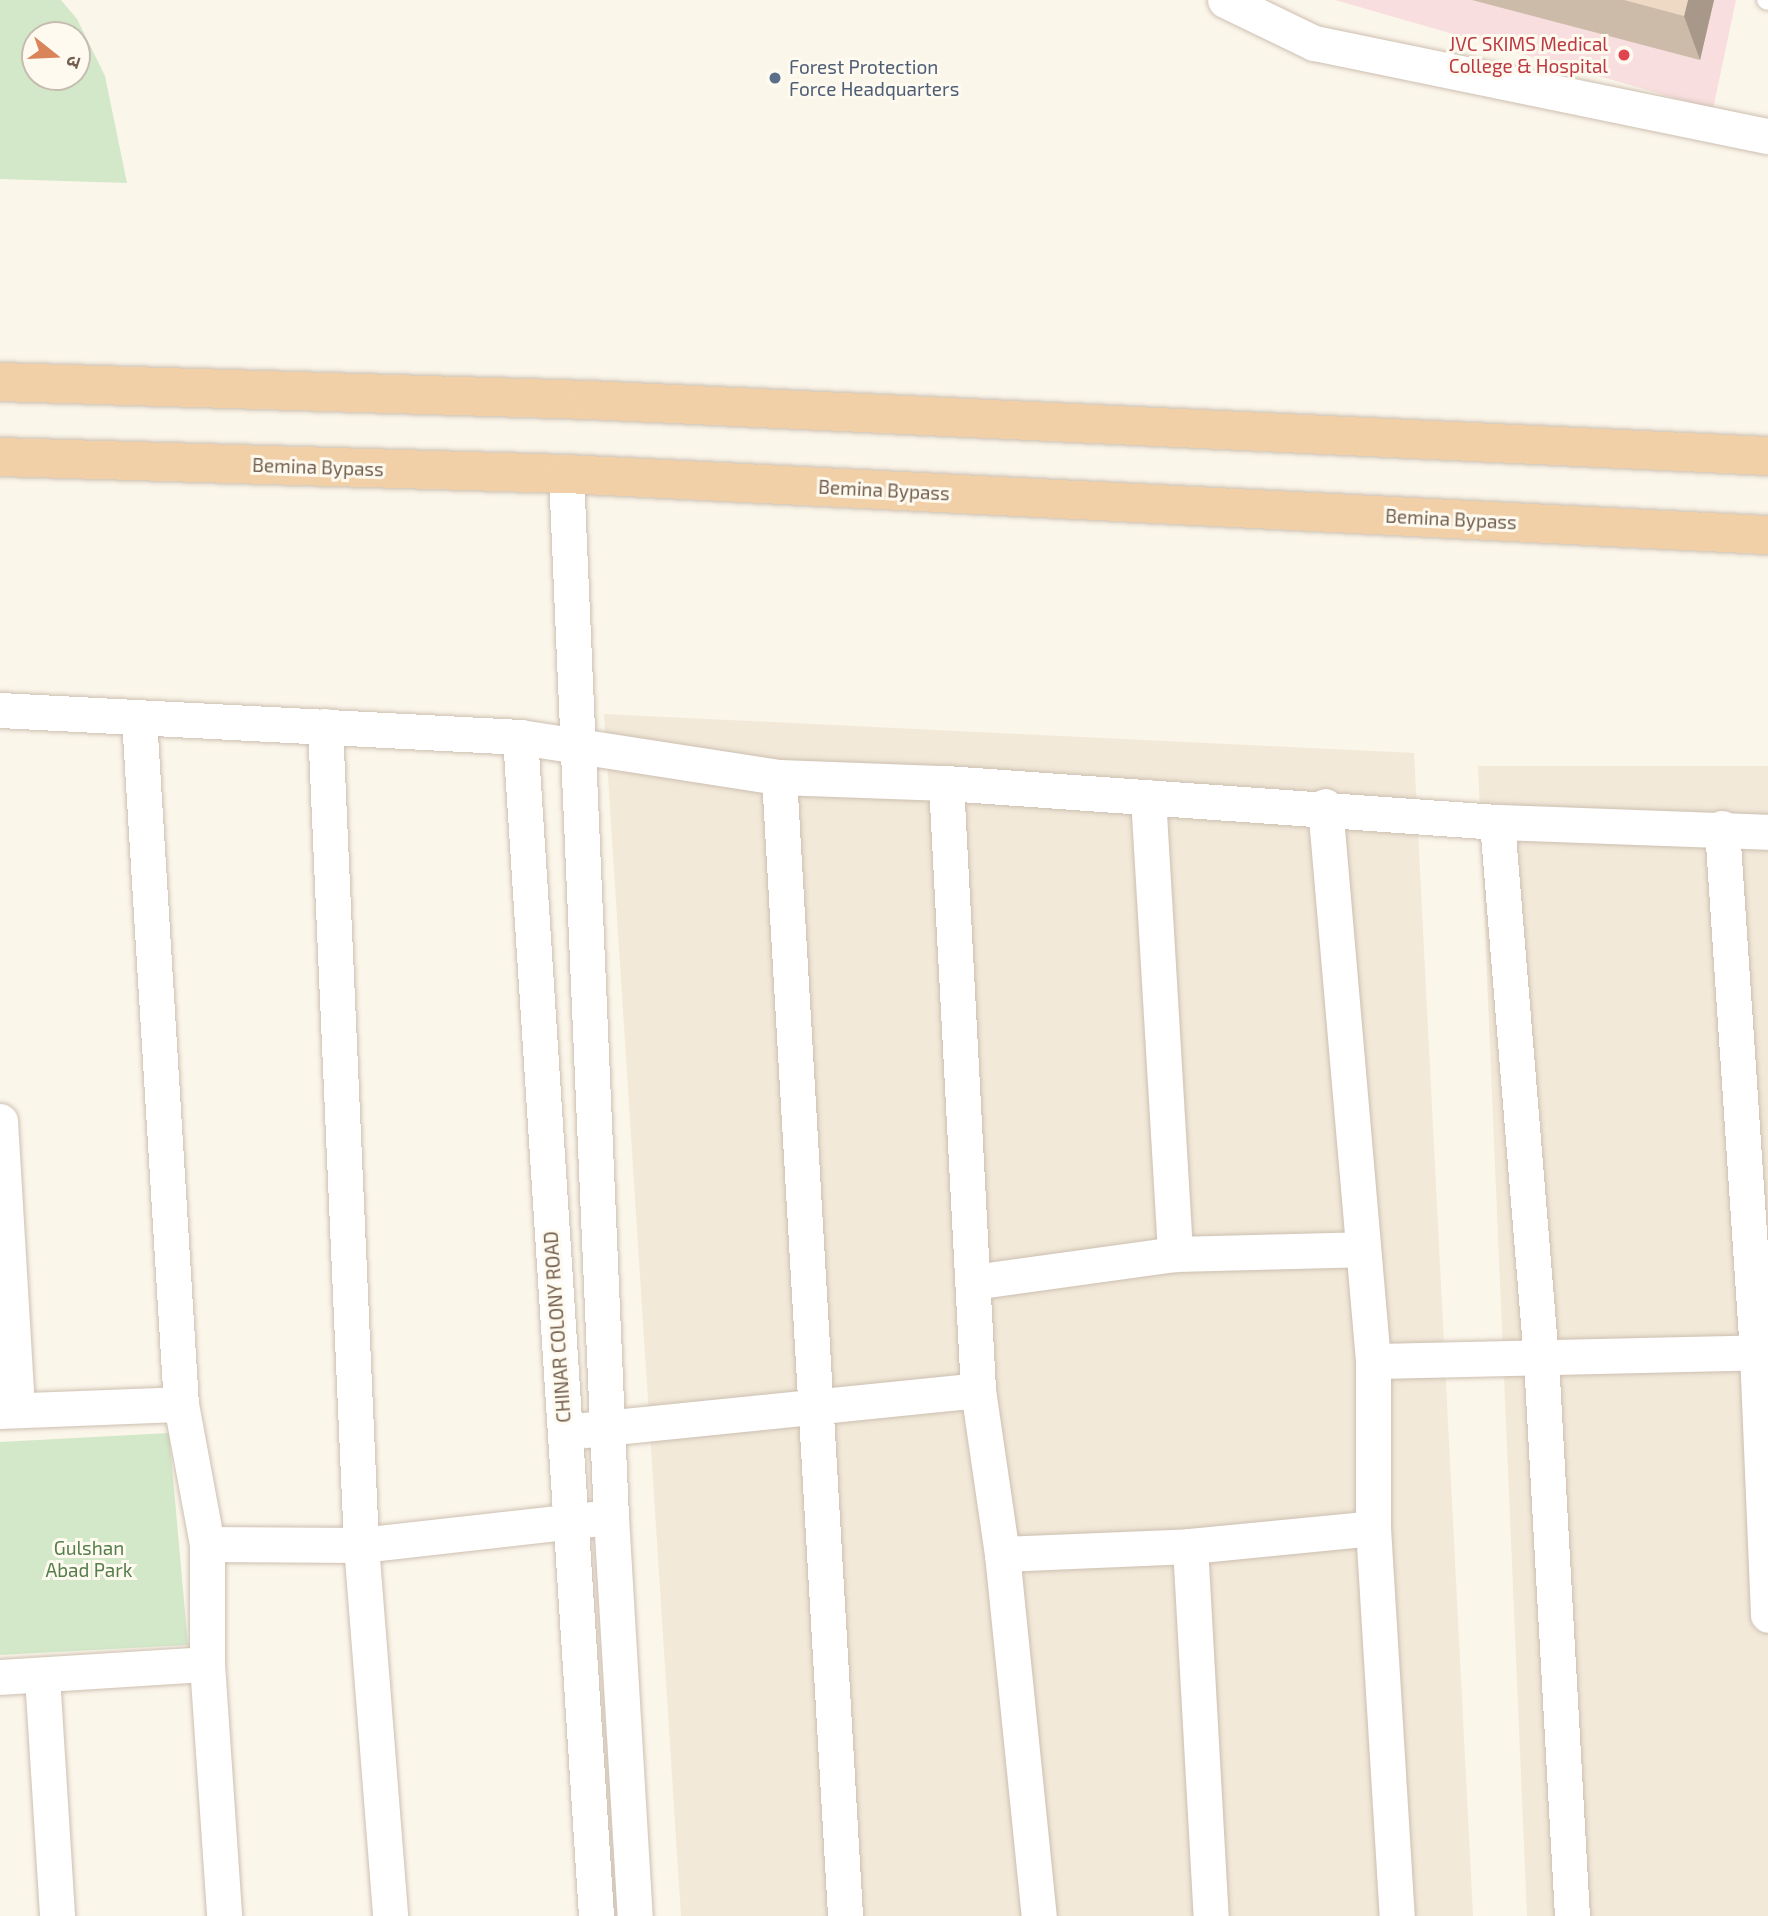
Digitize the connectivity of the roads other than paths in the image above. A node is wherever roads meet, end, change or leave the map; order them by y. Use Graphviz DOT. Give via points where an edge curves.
graph roads {
  1 [pos="1224,0"];
  2 [pos="1768,136"];
  3 [pos="0,382"];
  4 [pos="1768,456"];
  5 [pos="0,457"];
  6 [pos="566,474"];
  7 [pos="1768,535"];
  8 [pos="0,710"];
  9 [pos="139,718"];
  10 [pos="325,726"];
  11 [pos="520,737"];
  12 [pos="579,744"];
  13 [pos="779,777"];
  14 [pos="946,783"];
  15 [pos="1149,797"];
  16 [pos="1325,806"];
  17 [pos="1497,821"];
  18 [pos="1722,828"];
  19 [pos="1768,832"];
  20 [pos="1753,1077"];
  21 [pos="0,1121"];
  22 [pos="1361,1248"];
  23 [pos="1758,1252"];
  24 [pos="1175,1254"];
  25 [pos="973,1282"];
  26 [pos="1757,1352"];
  27 [pos="1373,1360"];
  28 [pos="1541,1360"];
  29 [pos="978,1390"];
  30 [pos="181,1404"];
  31 [pos="815,1406"];
  32 [pos="8,1410"];
  33 [pos="607,1429"];
  34 [pos="564,1432"];
  35 [pos="1763,1446"];
  36 [pos="611,1517"];
  37 [pos="570,1521"];
  38 [pos="1373,1528"];
  39 [pos="207,1544"];
  40 [pos="360,1545"];
  41 [pos="1190,1546"];
  42 [pos="1002,1554"];
  43 [pos="1768,1615"];
  44 [pos="207,1664"];
  45 [pos="42,1676"];
  46 [pos="0,1677"];
  47 [pos="57,1916"];
  48 [pos="224,1916"];
  49 [pos="390,1916"];
  50 [pos="596,1916"];
  51 [pos="635,1916"];
  52 [pos="845,1916"];
  53 [pos="1039,1916"];
  54 [pos="1211,1916"];
  55 [pos="1397,1916"];
  56 [pos="1572,1916"];
  1 -- 2 [label="street" via="1314,43"];
  3 -- 4 [label="highway" via="589,400"];
  5 -- 6 [label="highway, Bemina Bypass"];
  6 -- 7 [label="highway, Bemina Bypass"];
  6 -- 12 [label="street"];
  8 -- 9 [label="street"];
  9 -- 10 [label="street"];
  9 -- 30 [label="street"];
  10 -- 11 [label="street"];
  10 -- 40 [label="street"];
  11 -- 12 [label="street"];
  11 -- 34 [label="street, CHINAR COLONY ROAD"];
  12 -- 13 [label="street"];
  12 -- 33 [label="street"];
  13 -- 14 [label="street"];
  13 -- 31 [label="street"];
  14 -- 15 [label="street"];
  14 -- 25 [label="street"];
  15 -- 16 [label="street"];
  15 -- 24 [label="street"];
  16 -- 17 [label="street"];
  16 -- 22 [label="street"];
  17 -- 18 [label="street"];
  17 -- 28 [label="street"];
  18 -- 19 [label="street"];
  18 -- 20 [label="street"];
  20 -- 23 [label="street"];
  21 -- 32 [label="street"];
  22 -- 24 [label="street"];
  22 -- 27 [label="street"];
  23 -- 26 [label="street"];
  24 -- 25 [label="street"];
  25 -- 29 [label="street"];
  26 -- 28 [label="street"];
  26 -- 35 [label="street"];
  27 -- 28 [label="street"];
  27 -- 38 [label="street"];
  28 -- 56 [label="street"];
  29 -- 31 [label="street"];
  29 -- 42 [label="street"];
  30 -- 32 [label="street"];
  30 -- 39 [label="street"];
  31 -- 33 [label="street"];
  31 -- 52 [label="street"];
  33 -- 34 [label="street"];
  33 -- 36 [label="street"];
  34 -- 37 [label="street, CHINAR COLONY ROAD"];
  35 -- 43 [label="street"];
  36 -- 37 [label="street"];
  36 -- 51 [label="street"];
  37 -- 40 [label="street"];
  37 -- 50 [label="street, CHINAR COLONY ROAD"];
  38 -- 41 [label="street"];
  38 -- 55 [label="street"];
  39 -- 40 [label="street"];
  39 -- 44 [label="street"];
  40 -- 49 [label="street"];
  41 -- 42 [label="street"];
  41 -- 54 [label="street"];
  42 -- 53 [label="street"];
  44 -- 45 [label="street"];
  44 -- 48 [label="street"];
  45 -- 46 [label="street"];
  45 -- 47 [label="street"];
}
